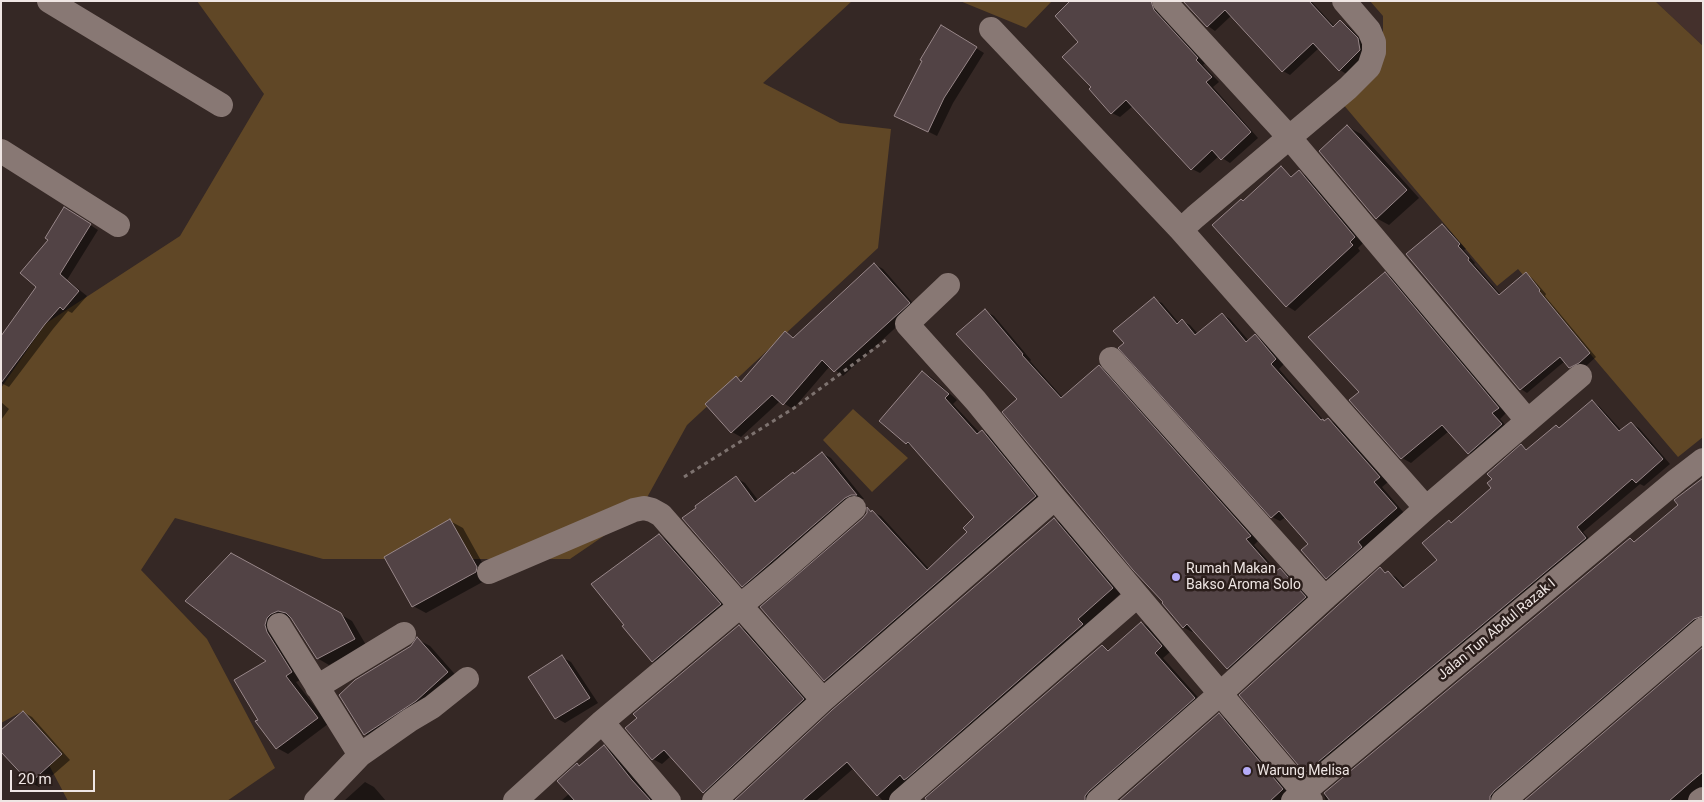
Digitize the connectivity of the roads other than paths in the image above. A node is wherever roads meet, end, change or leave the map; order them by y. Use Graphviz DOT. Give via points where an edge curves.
graph roads {
  1 [pos="49,1"];
  2 [pos="1164,1"];
  3 [pos="1344,1"];
  4 [pos="991,29"];
  5 [pos="222,105"];
  6 [pos="1289,137"];
  7 [pos="1,151"];
  8 [pos="118,225"];
  9 [pos="1181,230"];
  10 [pos="948,285"];
  11 [pos="1111,359"];
  12 [pos="1580,376"];
  13 [pos="1527,420"];
  14 [pos="1703,460"];
  15 [pos="1055,498"];
  16 [pos="854,508"];
  17 [pos="1426,508"];
  18 [pos="489,572"];
  19 [pos="1137,596"];
  20 [pos="1325,598"];
  21 [pos="741,605"];
  22 [pos="279,625"];
  23 [pos="1703,629"];
  24 [pos="404,634"];
  25 [pos="467,679"];
  26 [pos="317,687"];
  27 [pos="1221,694"];
  28 [pos="823,700"];
  29 [pos="602,722"];
  30 [pos="360,755"];
  31 [pos="1303,798"];
  32 [pos="316,801"];
  33 [pos="515,801"];
  34 [pos="669,801"];
  35 [pos="714,801"];
  36 [pos="901,801"];
  37 [pos="1098,801"];
  38 [pos="1503,801"];
  1 -- 5 [label="street"];
  2 -- 6 [label="street"];
  3 -- 6 [label="street" via="1369,30 1374,42 1369,67"];
  4 -- 9 [label="street"];
  6 -- 9 [label="street"];
  6 -- 13 [label="street"];
  7 -- 8 [label="street"];
  9 -- 17 [label="street"];
  10 -- 15 [label="street" via="907,324 976,401"];
  11 -- 20 [label="street"];
  12 -- 13 [label="street"];
  13 -- 17 [label="street"];
  14 -- 31 [label="street, Jalan Tun Abdul Razak I"];
  15 -- 19 [label="street"];
  15 -- 28 [label="street"];
  16 -- 21 [label="street"];
  17 -- 20 [label="street"];
  18 -- 21 [label="street" via="644,508 661,515"];
  19 -- 27 [label="street"];
  19 -- 36 [label="street"];
  20 -- 27 [label="street"];
  21 -- 28 [label="street"];
  21 -- 29 [label="street"];
  22 -- 26 [label="street"];
  23 -- 38 [label="street"];
  24 -- 26 [label="street"];
  25 -- 30 [label="street" via="432,707"];
  26 -- 30 [label="street"];
  27 -- 31 [label="street"];
  27 -- 37 [label="street"];
  28 -- 35 [label="street"];
  29 -- 33 [label="street"];
  29 -- 34 [label="street"];
  30 -- 32 [label="street"];
}
